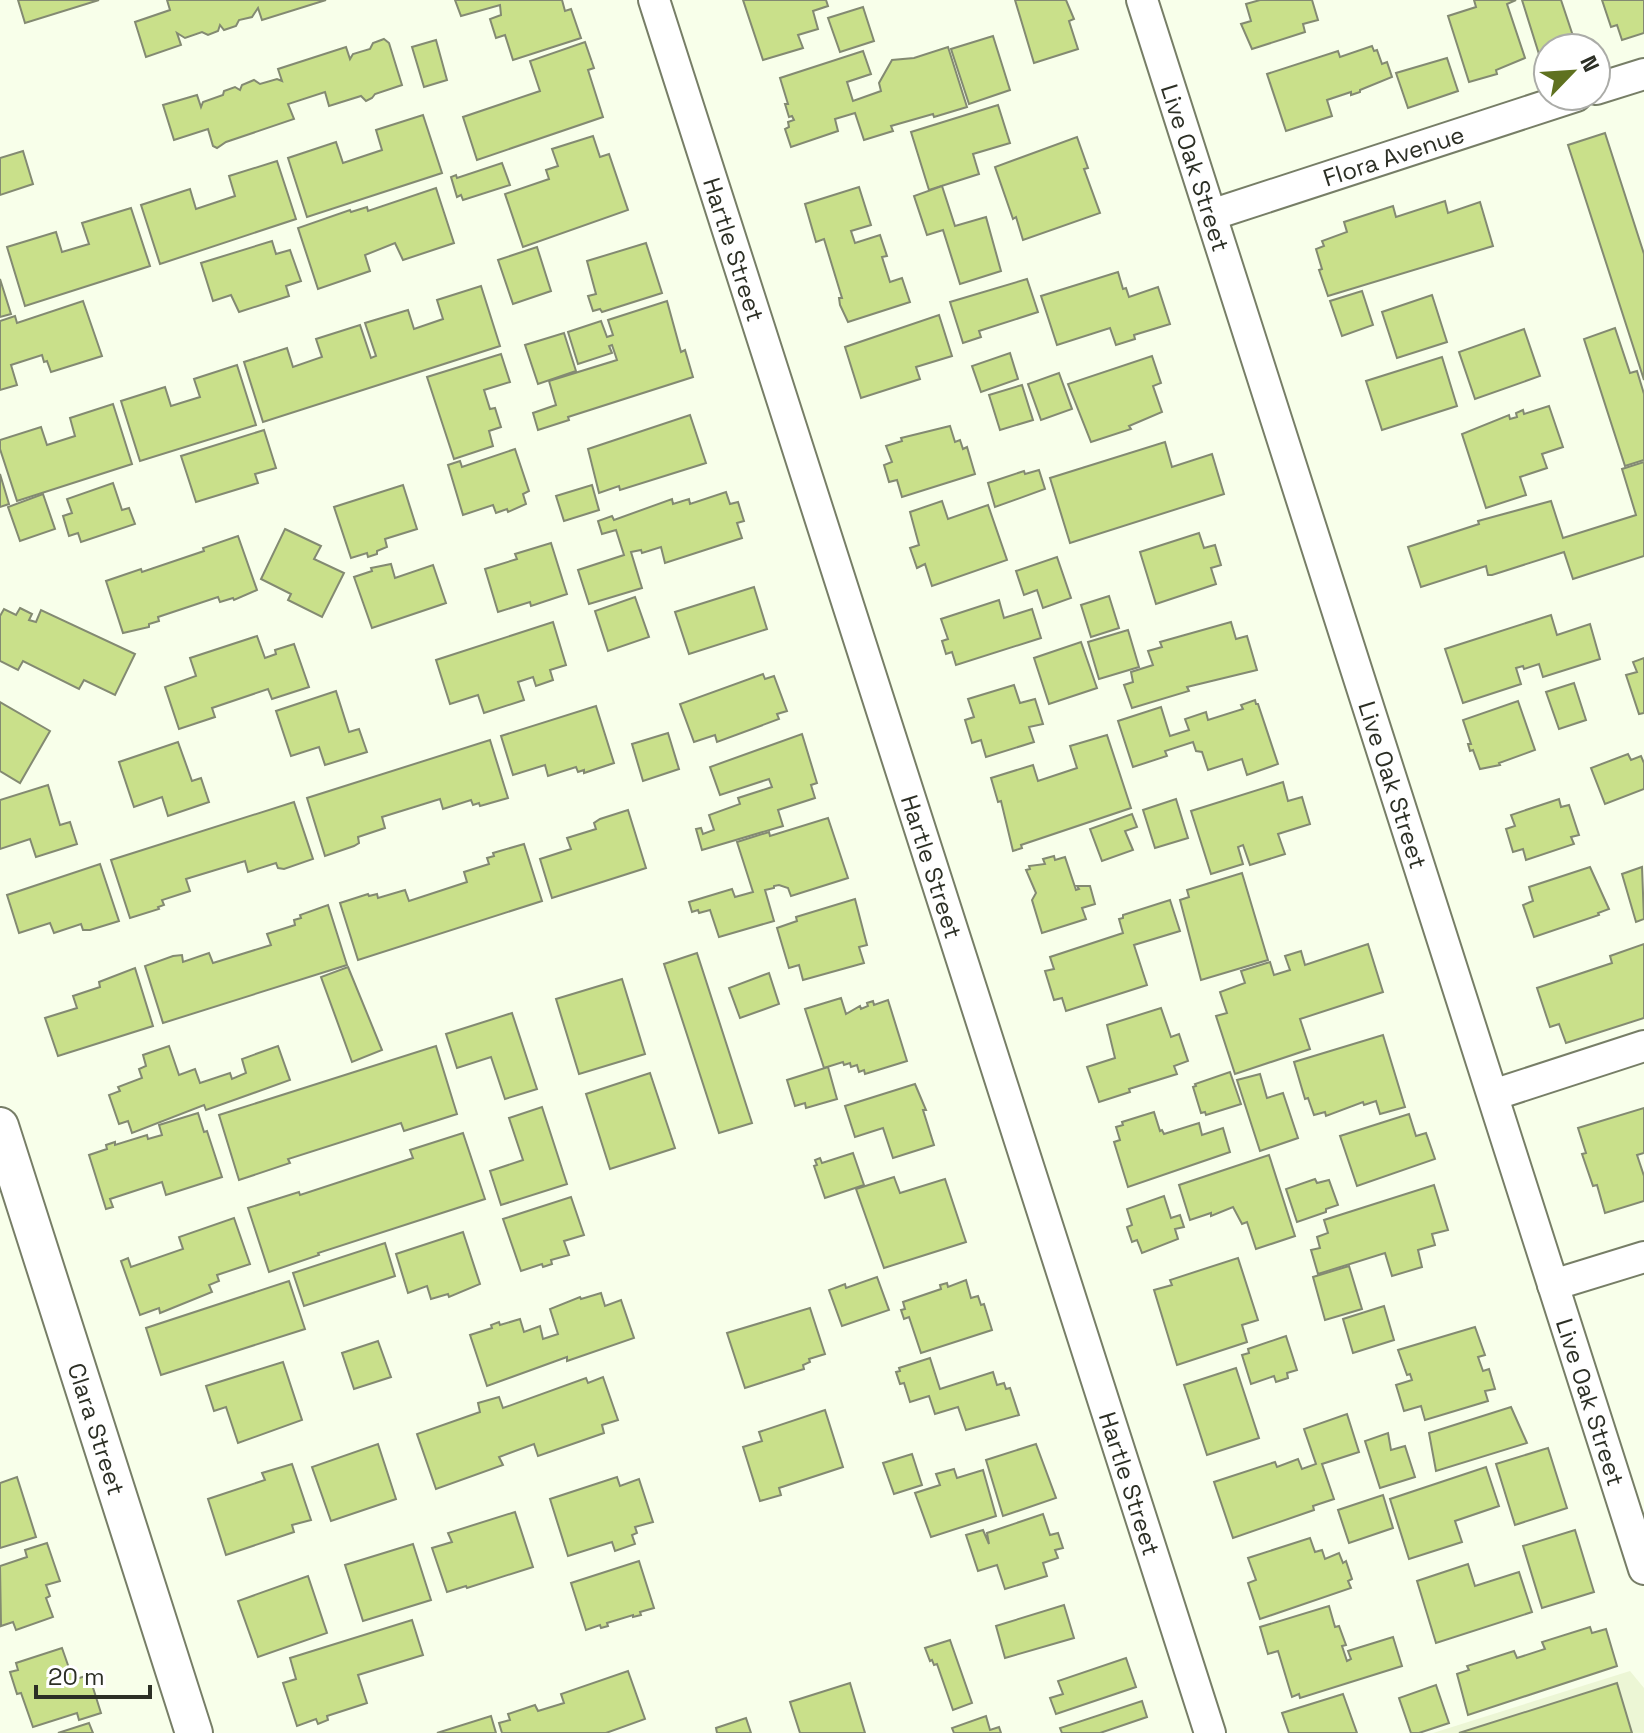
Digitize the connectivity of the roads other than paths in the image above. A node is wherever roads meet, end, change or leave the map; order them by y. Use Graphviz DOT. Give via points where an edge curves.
graph roads {
  1 [pos="654,0"];
  2 [pos="1142,0"];
  3 [pos="1644,74"];
  4 [pos="1612,84"];
  5 [pos="1532,110"];
  6 [pos="1211,215"];
  7 [pos="1644,1046"];
  8 [pos="1493,1095"];
  9 [pos="0,1126"];
  10 [pos="1644,1257"];
  11 [pos="1553,1285"];
  12 [pos="1644,1569"];
  13 [pos="194,1733"];
  14 [pos="1210,1733"];
  1 -- 14 [label="street, Hartle Street"];
  2 -- 6 [label="street, Live Oak Street"];
  3 -- 4 [label="street"];
  5 -- 6 [label="street, Flora Avenue"];
  6 -- 8 [label="street, Live Oak Street"];
  7 -- 8 [label="street"];
  8 -- 11 [label="street, Live Oak Street"];
  9 -- 13 [label="street, Clara Street"];
  10 -- 11 [label="street"];
  11 -- 12 [label="street, Live Oak Street"];
}
